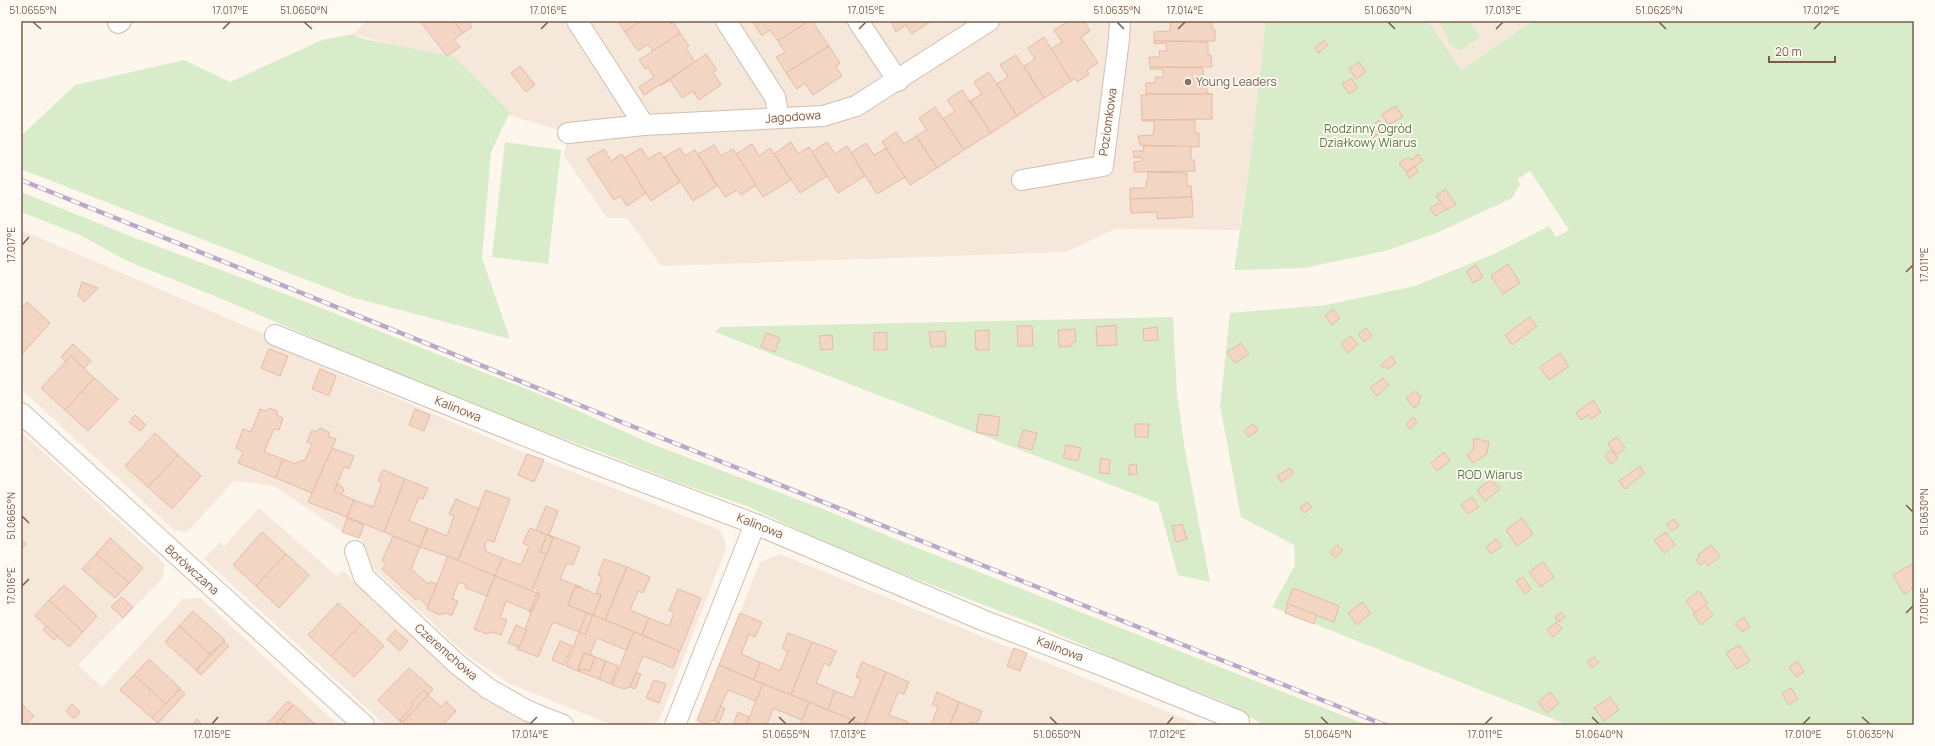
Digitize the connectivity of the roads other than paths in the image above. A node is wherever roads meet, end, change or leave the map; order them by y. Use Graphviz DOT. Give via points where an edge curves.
graph roads {
  1 [pos="577,21"];
  2 [pos="726,21"];
  3 [pos="858,21"];
  4 [pos="989,21"];
  5 [pos="1120,21"];
  6 [pos="898,81"];
  7 [pos="779,118"];
  8 [pos="644,125"];
  9 [pos="568,133"];
  10 [pos="1022,180"];
  11 [pos="275,335"];
  12 [pos="21,413"];
  13 [pos="755,524"];
  14 [pos="355,552"];
  15 [pos="364,725"];
  16 [pos="563,725"];
  17 [pos="675,725"];
  18 [pos="1238,725"];
  1 -- 8 [label="street"];
  2 -- 7 [label="street" via="776,97"];
  3 -- 6 [label="street"];
  4 -- 6 [label="street, Jagodowa"];
  5 -- 10 [label="street, Poziomkowa" via="1103,166"];
  6 -- 7 [label="street, Jagodowa" via="856,106 823,116"];
  7 -- 8 [label="street, Jagodowa"];
  8 -- 9 [label="street, Jagodowa"];
  11 -- 13 [label="street, Kalinowa" via="580,458"];
  12 -- 15 [label="street, Borówczana"];
  13 -- 17 [label="street"];
  13 -- 18 [label="street, Kalinowa" via="985,621 1239,721"];
  14 -- 16 [label="street, Czeremchowa" via="364,577 457,664 489,689 528,711"];
}
